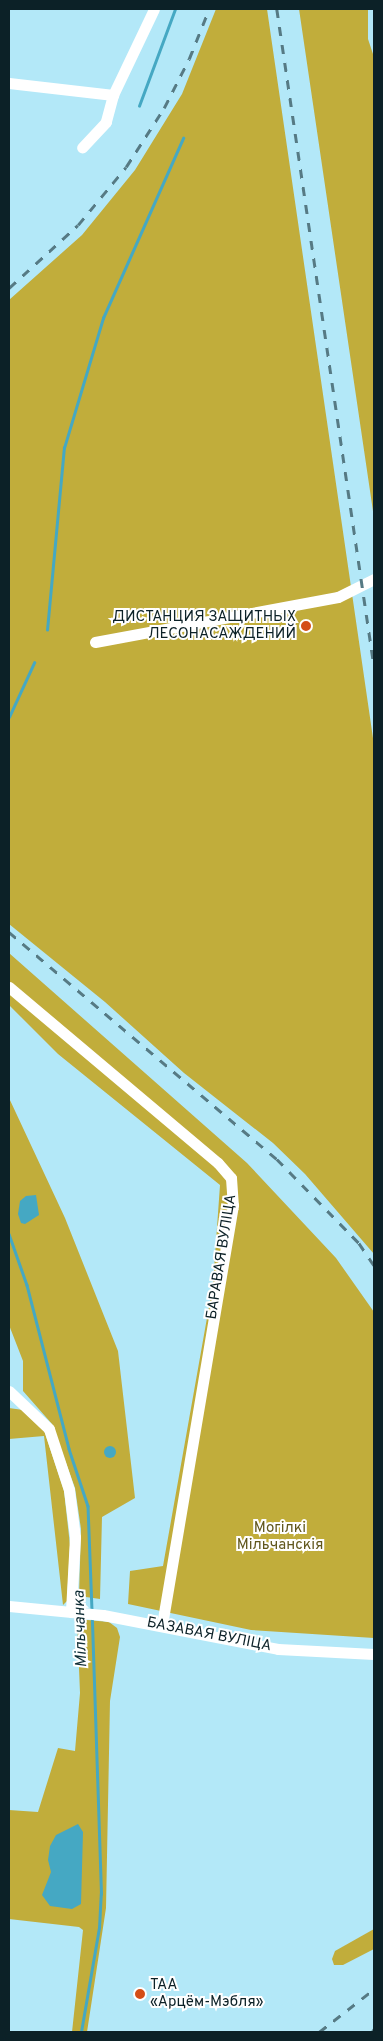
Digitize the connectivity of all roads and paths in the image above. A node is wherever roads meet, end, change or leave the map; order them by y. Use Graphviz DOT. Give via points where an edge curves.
graph roads {
  1 [pos="154,9"];
  2 [pos="9,83"];
  3 [pos="113,95"];
  4 [pos="82,148"];
  5 [pos="374,579"];
  6 [pos="94,642"];
  7 [pos="9,987"];
  8 [pos="11,1396"];
  9 [pos="9,1606"];
  10 [pos="74,1612"];
  11 [pos="162,1625"];
  12 [pos="374,1654"];
  1 -- 3 [label="street"];
  2 -- 3 [label="street"];
  3 -- 4 [label="street" via="106,122"];
  5 -- 6 [label="street" via="338,597"];
  7 -- 11 [label="street, БАРАВАЯ ВУЛІЦА" via="218,1163 231,1178 233,1205"];
  8 -- 10 [label="street" via="49,1429 69,1490 75,1537"];
  9 -- 10 [label="street, БАЗАВАЯ ВУЛІЦА"];
  10 -- 11 [label="street, БАЗАВАЯ ВУЛІЦА"];
  11 -- 12 [label="street, БАЗАВАЯ ВУЛІЦА" via="220,1640 278,1649"];
}
